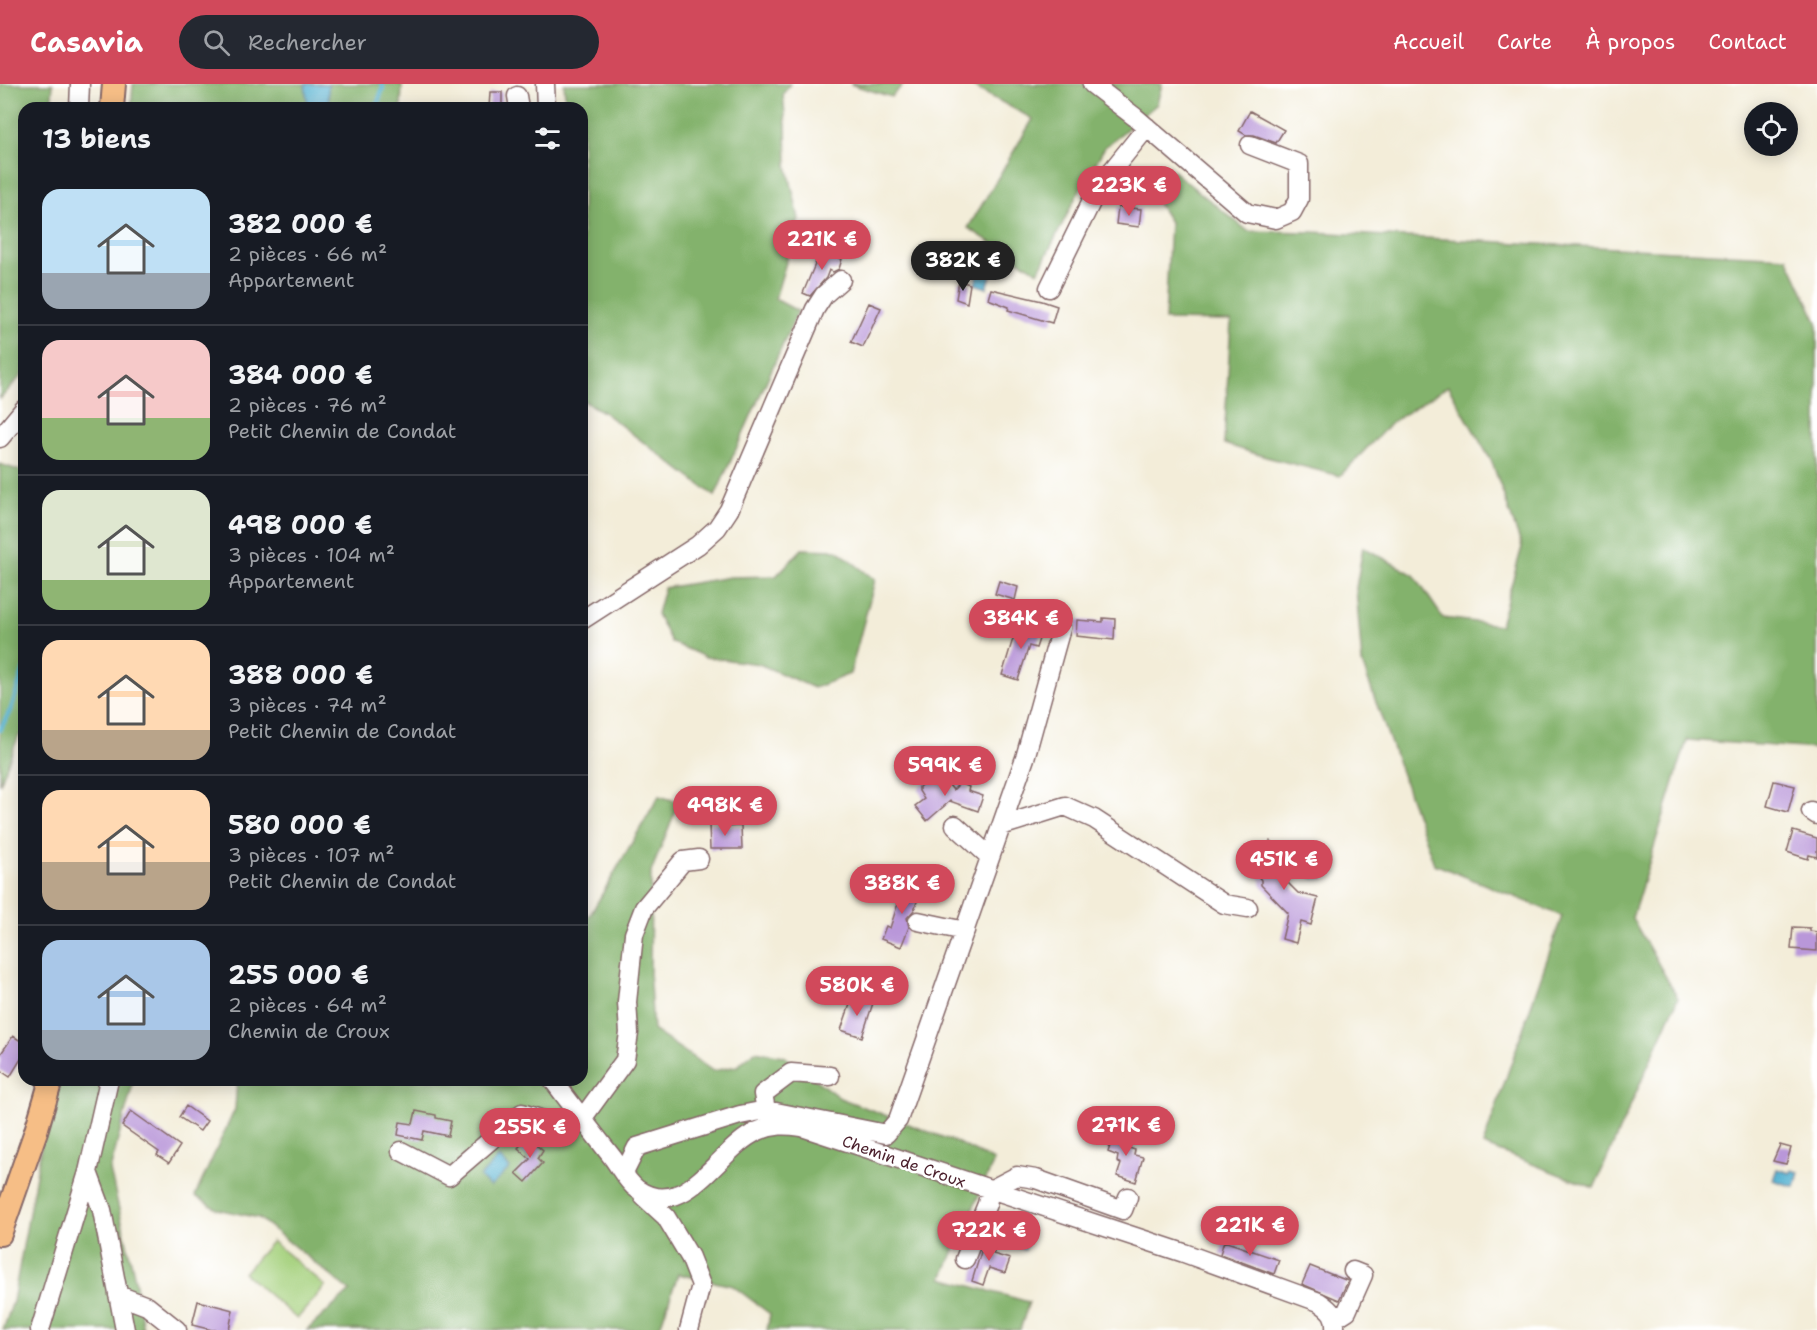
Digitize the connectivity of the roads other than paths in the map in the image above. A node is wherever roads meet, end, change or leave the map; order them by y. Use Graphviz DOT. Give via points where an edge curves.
graph roads {
  1 [pos="80,84"];
  2 [pos="114,84"];
  3 [pos="545,84"];
  4 [pos="1092,84"];
  5 [pos="79,102"];
  6 [pos="112,102"];
  7 [pos="546,102"];
  8 [pos="1147,127"];
  9 [pos="1250,145"];
  10 [pos="841,280"];
  11 [pos="1049,288"];
  12 [pos="18,417"];
  13 [pos="0,438"];
  14 [pos="588,616"];
  15 [pos="1061,628"];
  16 [pos="955,825"];
  17 [pos="1001,826"];
  18 [pos="990,857"];
  19 [pos="699,859"];
  20 [pos="1248,908"];
  21 [pos="918,921"];
  22 [pos="965,931"];
  23 [pos="830,1076"];
  24 [pos="32,1086"];
  25 [pos="49,1086"];
  26 [pos="108,1086"];
  27 [pos="557,1086"];
  28 [pos="766,1110"];
  29 [pos="582,1119"];
  30 [pos="401,1151"];
  31 [pos="88,1172"];
  32 [pos="624,1173"];
  33 [pos="635,1188"];
  34 [pos="990,1190"];
  35 [pos="1128,1197"];
  36 [pos="0,1232"];
  37 [pos="965,1258"];
  38 [pos="1353,1271"];
  39 [pos="118,1295"];
  40 [pos="1335,1324"];
  41 [pos="40,1330"];
  42 [pos="125,1330"];
  43 [pos="177,1330"];
  44 [pos="689,1330"];
  1 -- 5 [label="street"];
  2 -- 6 [label="main road"];
  3 -- 7 [label="street"];
  4 -- 8 [label="street"];
  8 -- 9 [label="street" via="1247,213 1276,219 1292,212 1299,199 1299,164"];
  8 -- 11 [label="street" via="1098,188"];
  10 -- 14 [label="street" via="815,309 729,510 717,528 698,545"];
  12 -- 13 [label="street"];
  15 -- 17 [label="street" via="1030,741"];
  16 -- 18 [label="street"];
  17 -- 18 [label="street"];
  17 -- 20 [label="street" via="1065,806 1094,819 1224,904"];
  18 -- 22 [label="street"];
  19 -- 29 [label="street" via="683,861 644,908 634,934 625,1060"];
  21 -- 22 [label="street"];
  22 -- 28 [label="street" via="898,1120 886,1134"];
  23 -- 28 [label="street" via="791,1073 763,1095"];
  24 -- 36 [label="main road"];
  25 -- 36 [label="main road"];
  26 -- 31 [label="street"];
  27 -- 29 [label="street"];
  28 -- 32 [label="street" via="637,1147"];
  29 -- 30 [label="street" via="567,1128 522,1113 448,1176"];
  29 -- 32 [label="street"];
  31 -- 39 [label="street" via="102,1210"];
  31 -- 41 [label="street"];
  32 -- 33 [label="street"];
  33 -- 34 [label="street, Chemin de Croux" via="656,1199 678,1196 755,1132 777,1124 802,1127"];
  33 -- 44 [label="street" via="666,1217 690,1257 701,1285"];
  34 -- 35 [label="street" via="1017,1176 1123,1209"];
  34 -- 37 [label="street"];
  34 -- 40 [label="street, Chemin de Croux" via="1283,1288 1319,1302 1330,1310"];
  38 -- 40 [label="street" via="1363,1275 1347,1311"];
  39 -- 42 [label="street"];
  39 -- 43 [label="street" via="147,1306"];
}
